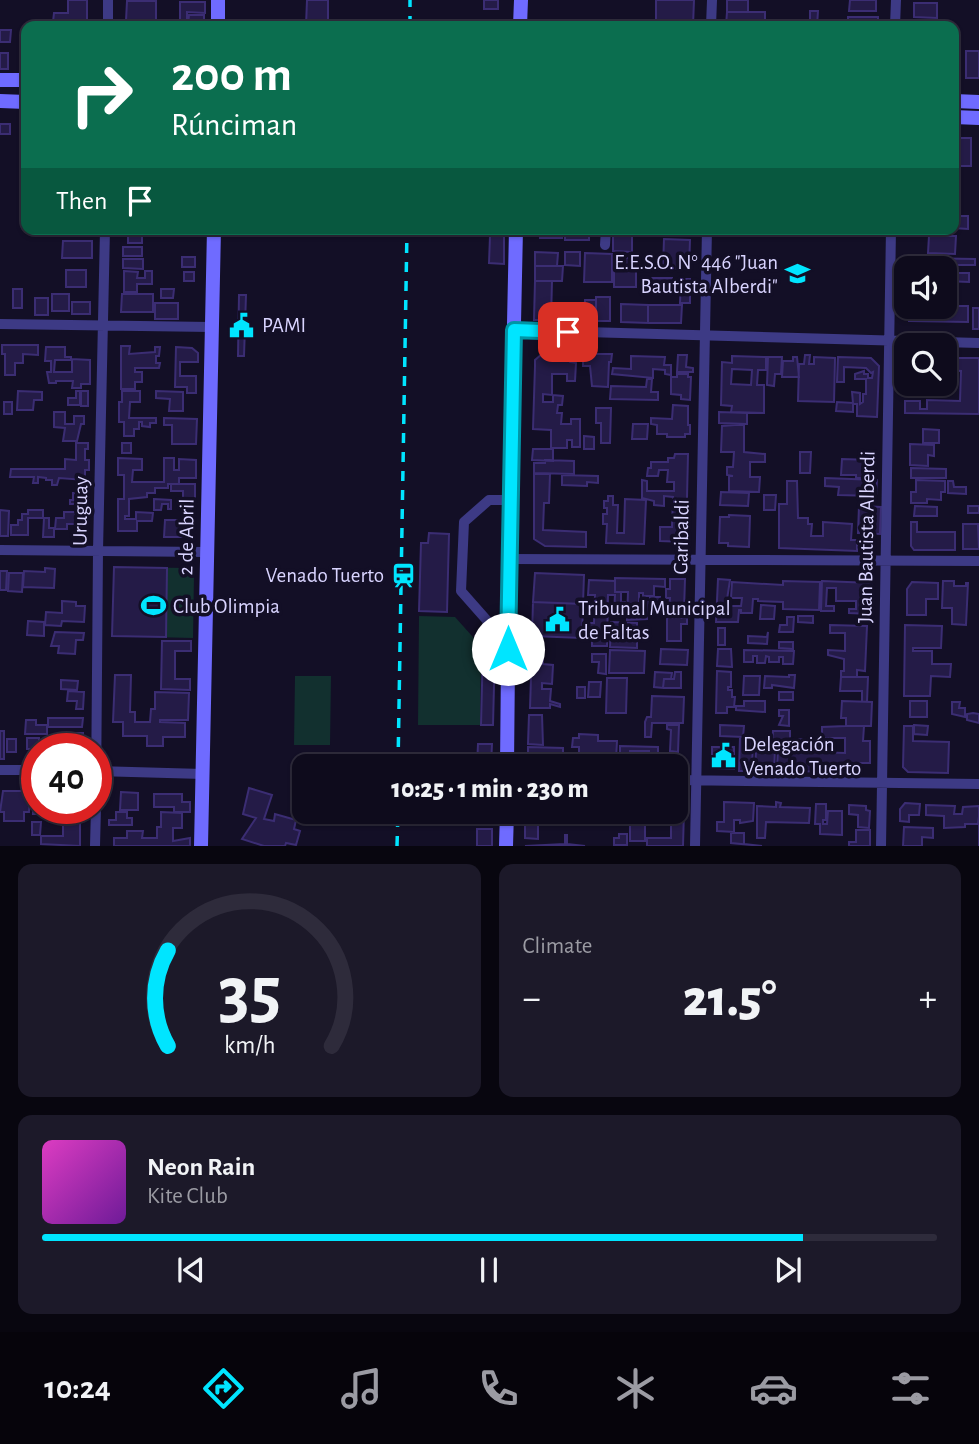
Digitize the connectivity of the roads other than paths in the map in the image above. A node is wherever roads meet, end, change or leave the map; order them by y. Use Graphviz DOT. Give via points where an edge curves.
graph roads {
  1 [pos="108,0"];
  2 [pos="218,0"];
  3 [pos="521,0"];
  4 [pos="712,0"];
  5 [pos="896,0"];
  6 [pos="108,21"];
  7 [pos="218,21"];
  8 [pos="520,21"];
  9 [pos="711,21"];
  10 [pos="895,21"];
  11 [pos="0,80"];
  12 [pos="21,80"];
  13 [pos="0,101"];
  14 [pos="959,101"];
  15 [pos="21,102"];
  16 [pos="979,102"];
  17 [pos="959,117"];
  18 [pos="979,118"];
  19 [pos="105,235"];
  20 [pos="214,235"];
  21 [pos="516,235"];
  22 [pos="606,235"];
  23 [pos="707,235"];
  24 [pos="891,235"];
  25 [pos="605,245"];
  26 [pos="0,324"];
  27 [pos="103,327"];
  28 [pos="211,327"];
  29 [pos="514,330"];
  30 [pos="704,336"];
  31 [pos="889,339"];
  32 [pos="979,343"];
  33 [pos="510,500"];
  34 [pos="0,550"];
  35 [pos="98,551"];
  36 [pos="206,552"];
  37 [pos="700,558"];
  38 [pos="509,559"];
  39 [pos="884,560"];
  40 [pos="979,561"];
  41 [pos="508,625"];
  42 [pos="97,733"];
  43 [pos="508,754"];
  44 [pos="0,770"];
  45 [pos="21,770"];
  46 [pos="112,771"];
  47 [pos="203,774"];
  48 [pos="688,780"];
  49 [pos="696,780"];
  50 [pos="882,782"];
  51 [pos="979,784"];
  52 [pos="96,824"];
  53 [pos="507,824"];
  54 [pos="95,845"];
  55 [pos="201,845"];
  56 [pos="506,845"];
  57 [pos="695,845"];
  58 [pos="881,845"];
  1 -- 6 [label="street"];
  2 -- 7 [label="main road"];
  3 -- 8 [label="main road"];
  4 -- 9 [label="street"];
  5 -- 10 [label="street"];
  11 -- 12 [label="main road"];
  13 -- 15 [label="main road"];
  14 -- 16 [label="main road"];
  17 -- 18 [label="main road"];
  19 -- 27 [label="street, Uruguay"];
  20 -- 28 [label="main road, 2 de Abril"];
  21 -- 29 [label="main road"];
  22 -- 25 [label="street"];
  23 -- 30 [label="street, Garibaldi"];
  24 -- 31 [label="street, Juan Bautista Alberdi"];
  26 -- 27 [label="street"];
  27 -- 28 [label="street"];
  27 -- 35 [label="street, Uruguay"];
  28 -- 36 [label="main road, 2 de Abril"];
  29 -- 30 [label="street"];
  29 -- 33 [label="main road"];
  30 -- 31 [label="street"];
  30 -- 37 [label="street, Garibaldi"];
  31 -- 32 [label="street"];
  31 -- 39 [label="street, Juan Bautista Alberdi"];
  33 -- 38 [label="main road"];
  33 -- 41 [label="street" via="489,500 464,522 461,591 491,625"];
  34 -- 35 [label="street"];
  35 -- 36 [label="street"];
  35 -- 42 [label="street, Uruguay"];
  36 -- 47 [label="main road, 2 de Abril"];
  37 -- 38 [label="street"];
  37 -- 39 [label="street"];
  37 -- 49 [label="street, Garibaldi"];
  38 -- 41 [label="main road"];
  39 -- 40 [label="street"];
  39 -- 50 [label="street, Juan Bautista Alberdi"];
  41 -- 43 [label="main road"];
  44 -- 45 [label="street"];
  46 -- 47 [label="street"];
  47 -- 55 [label="main road, 2 de Abril"];
  48 -- 49 [label="street"];
  49 -- 50 [label="street"];
  49 -- 57 [label="street, Garibaldi"];
  50 -- 51 [label="street"];
  50 -- 58 [label="street, Juan Bautista Alberdi"];
  52 -- 54 [label="street"];
  53 -- 56 [label="main road"];
}
